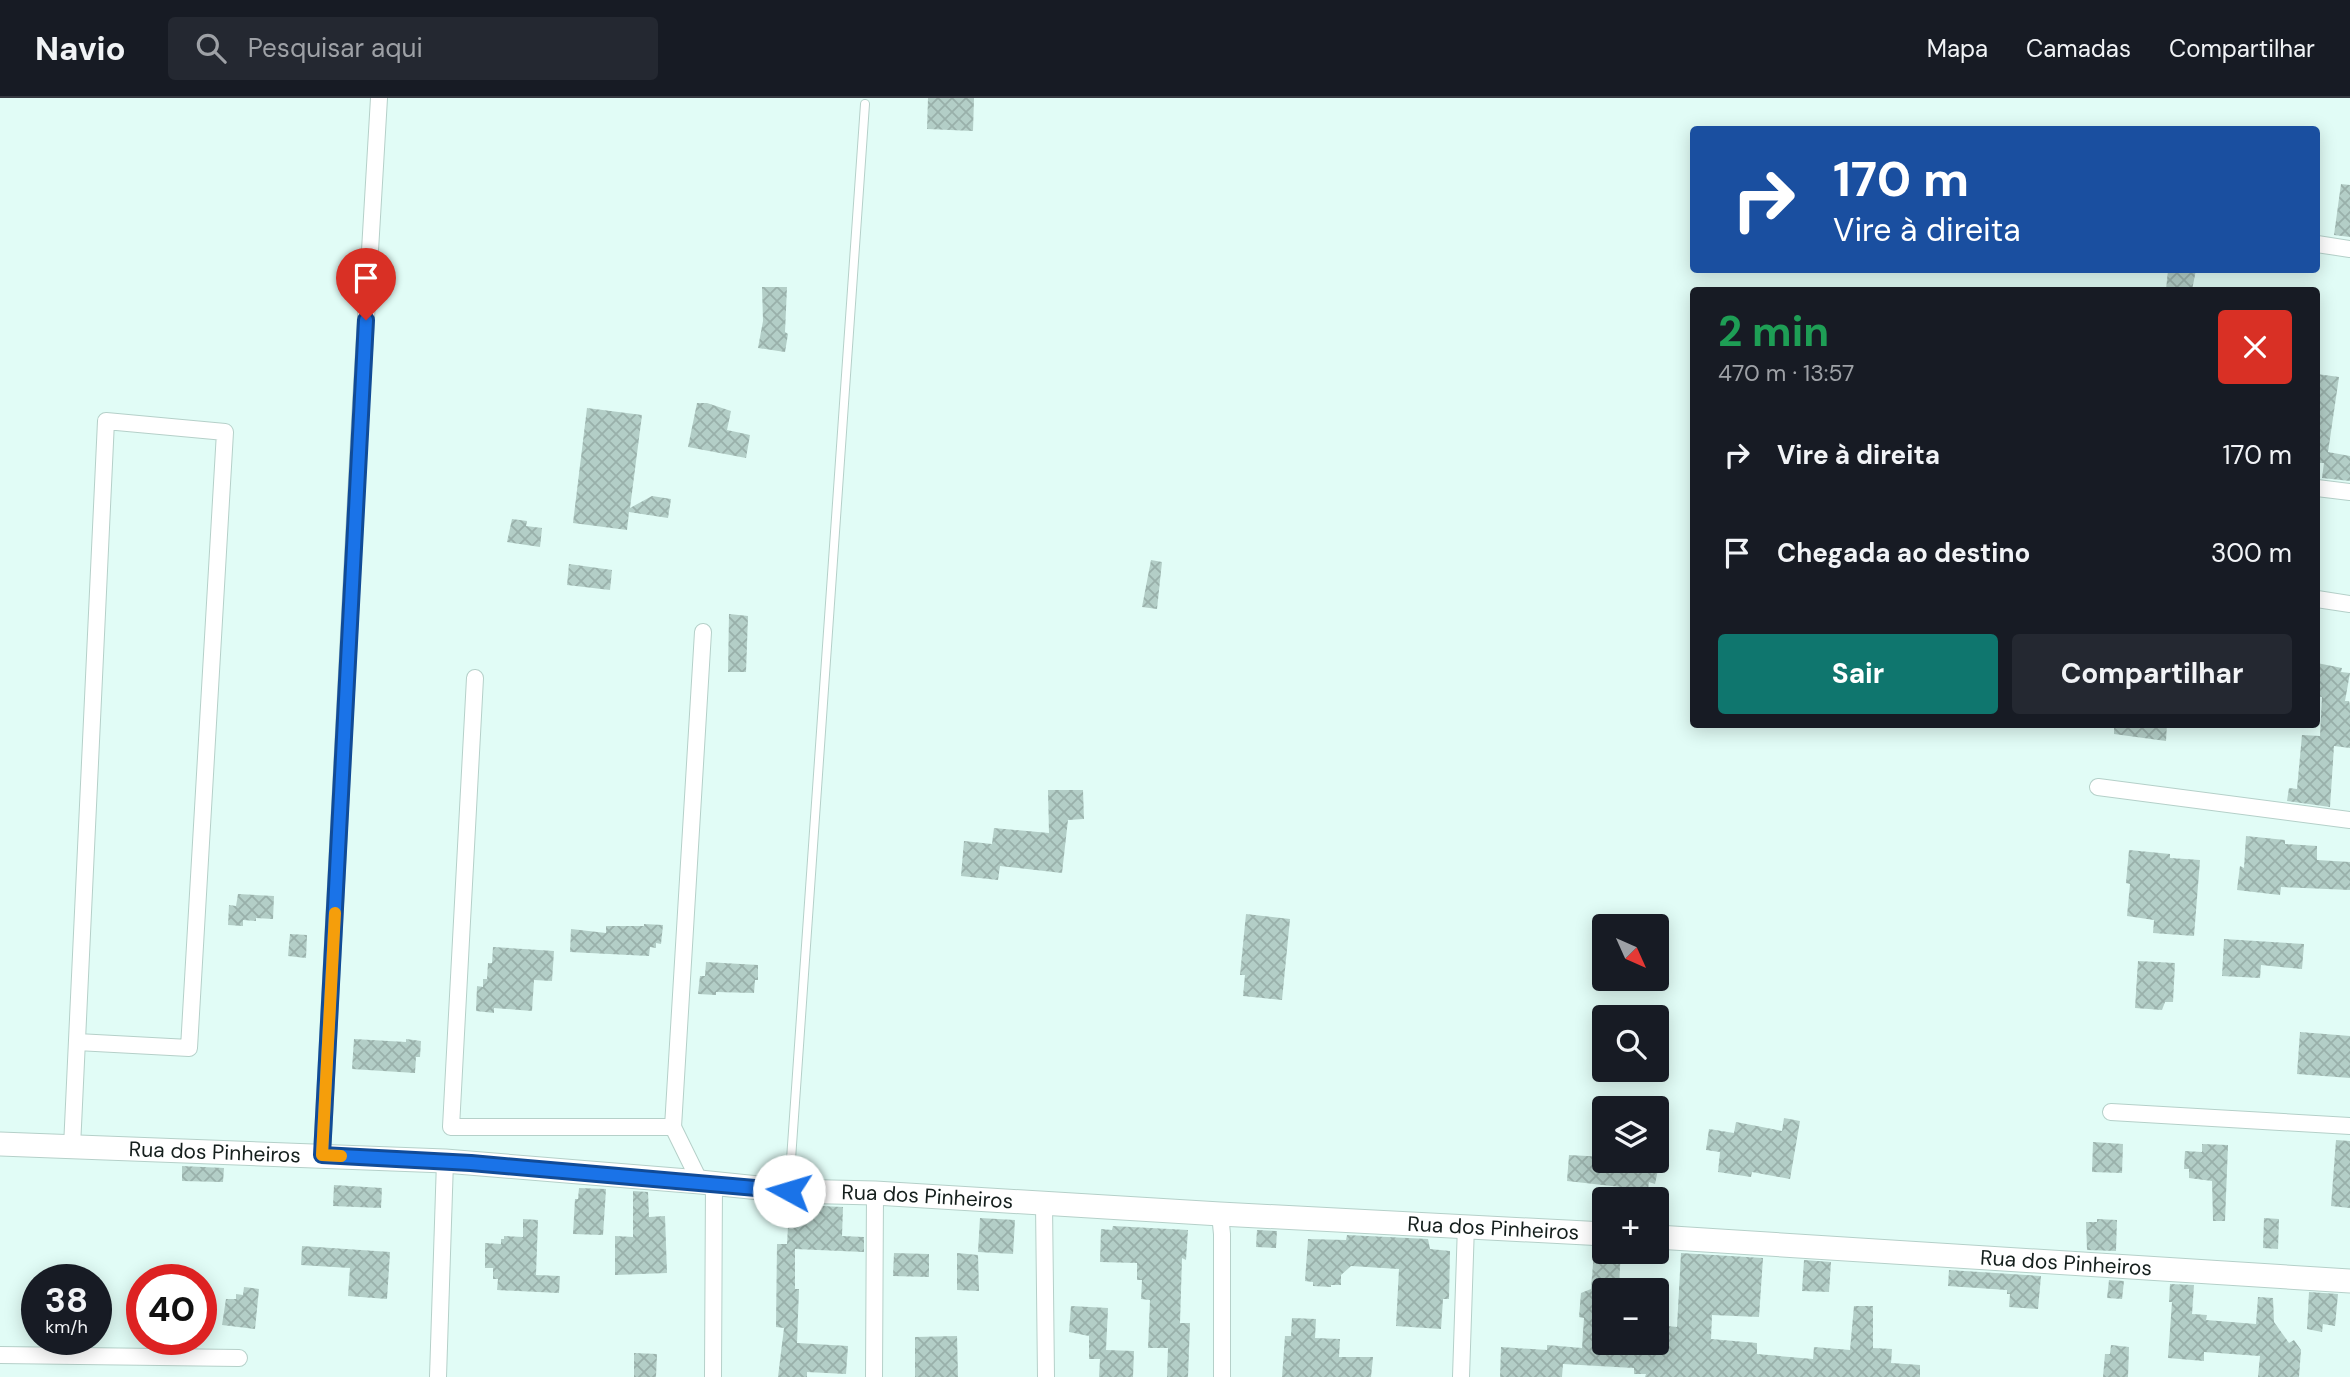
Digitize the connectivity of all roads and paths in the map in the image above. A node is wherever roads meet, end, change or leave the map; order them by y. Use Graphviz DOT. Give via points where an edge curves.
graph roads {
  1 [pos="379,98"];
  2 [pos="865,104"];
  3 [pos="2320,244"];
  4 [pos="2350,249"];
  5 [pos="2320,488"];
  6 [pos="2350,492"];
  7 [pos="2320,599"];
  8 [pos="2350,604"];
  9 [pos="703,632"];
  10 [pos="475,678"];
  11 [pos="2098,787"];
  12 [pos="2350,820"];
  13 [pos="77,1042"];
  14 [pos="2111,1112"];
  15 [pos="2350,1126"];
  16 [pos="673,1127"];
  17 [pos="0,1144"];
  18 [pos="72,1147"];
  19 [pos="322,1155"];
  20 [pos="445,1161"];
  21 [pos="707,1182"];
  22 [pos="789,1191"];
  23 [pos="875,1193"];
  24 [pos="1044,1203"];
  25 [pos="1220,1214"];
  26 [pos="1466,1225"];
  27 [pos="1592,1233"];
  28 [pos="1669,1238"];
  29 [pos="2350,1281"];
  30 [pos="0,1354"];
  31 [pos="239,1358"];
  32 [pos="438,1377"];
  33 [pos="713,1377"];
  34 [pos="874,1377"];
  35 [pos="1046,1377"];
  36 [pos="1222,1377"];
  37 [pos="1461,1377"];
  1 -- 19 [label="street"];
  2 -- 22 [label="lane"];
  3 -- 4 [label="street"];
  5 -- 6 [label="street"];
  7 -- 8 [label="street"];
  9 -- 16 [label="street"];
  10 -- 16 [label="street" via="451,1127"];
  11 -- 12 [label="street"];
  13 -- 13 [label="street" via="106,421 225,432 188,1048"];
  13 -- 18 [label="street"];
  14 -- 15 [label="street"];
  16 -- 21 [label="street"];
  17 -- 18 [label="street, Rua dos Pinheiros"];
  18 -- 19 [label="street, Rua dos Pinheiros"];
  19 -- 20 [label="street, Rua dos Pinheiros"];
  20 -- 21 [label="street, Rua dos Pinheiros"];
  20 -- 32 [label="street"];
  21 -- 22 [label="street, Rua dos Pinheiros"];
  21 -- 33 [label="street"];
  22 -- 23 [label="street, Rua dos Pinheiros"];
  23 -- 24 [label="street, Rua dos Pinheiros"];
  23 -- 34 [label="street"];
  24 -- 25 [label="street, Rua dos Pinheiros"];
  24 -- 35 [label="street"];
  25 -- 26 [label="street, Rua dos Pinheiros"];
  25 -- 36 [label="street"];
  26 -- 27 [label="street, Rua dos Pinheiros"];
  26 -- 37 [label="street"];
  28 -- 29 [label="street, Rua dos Pinheiros"];
  30 -- 31 [label="street"];
}
